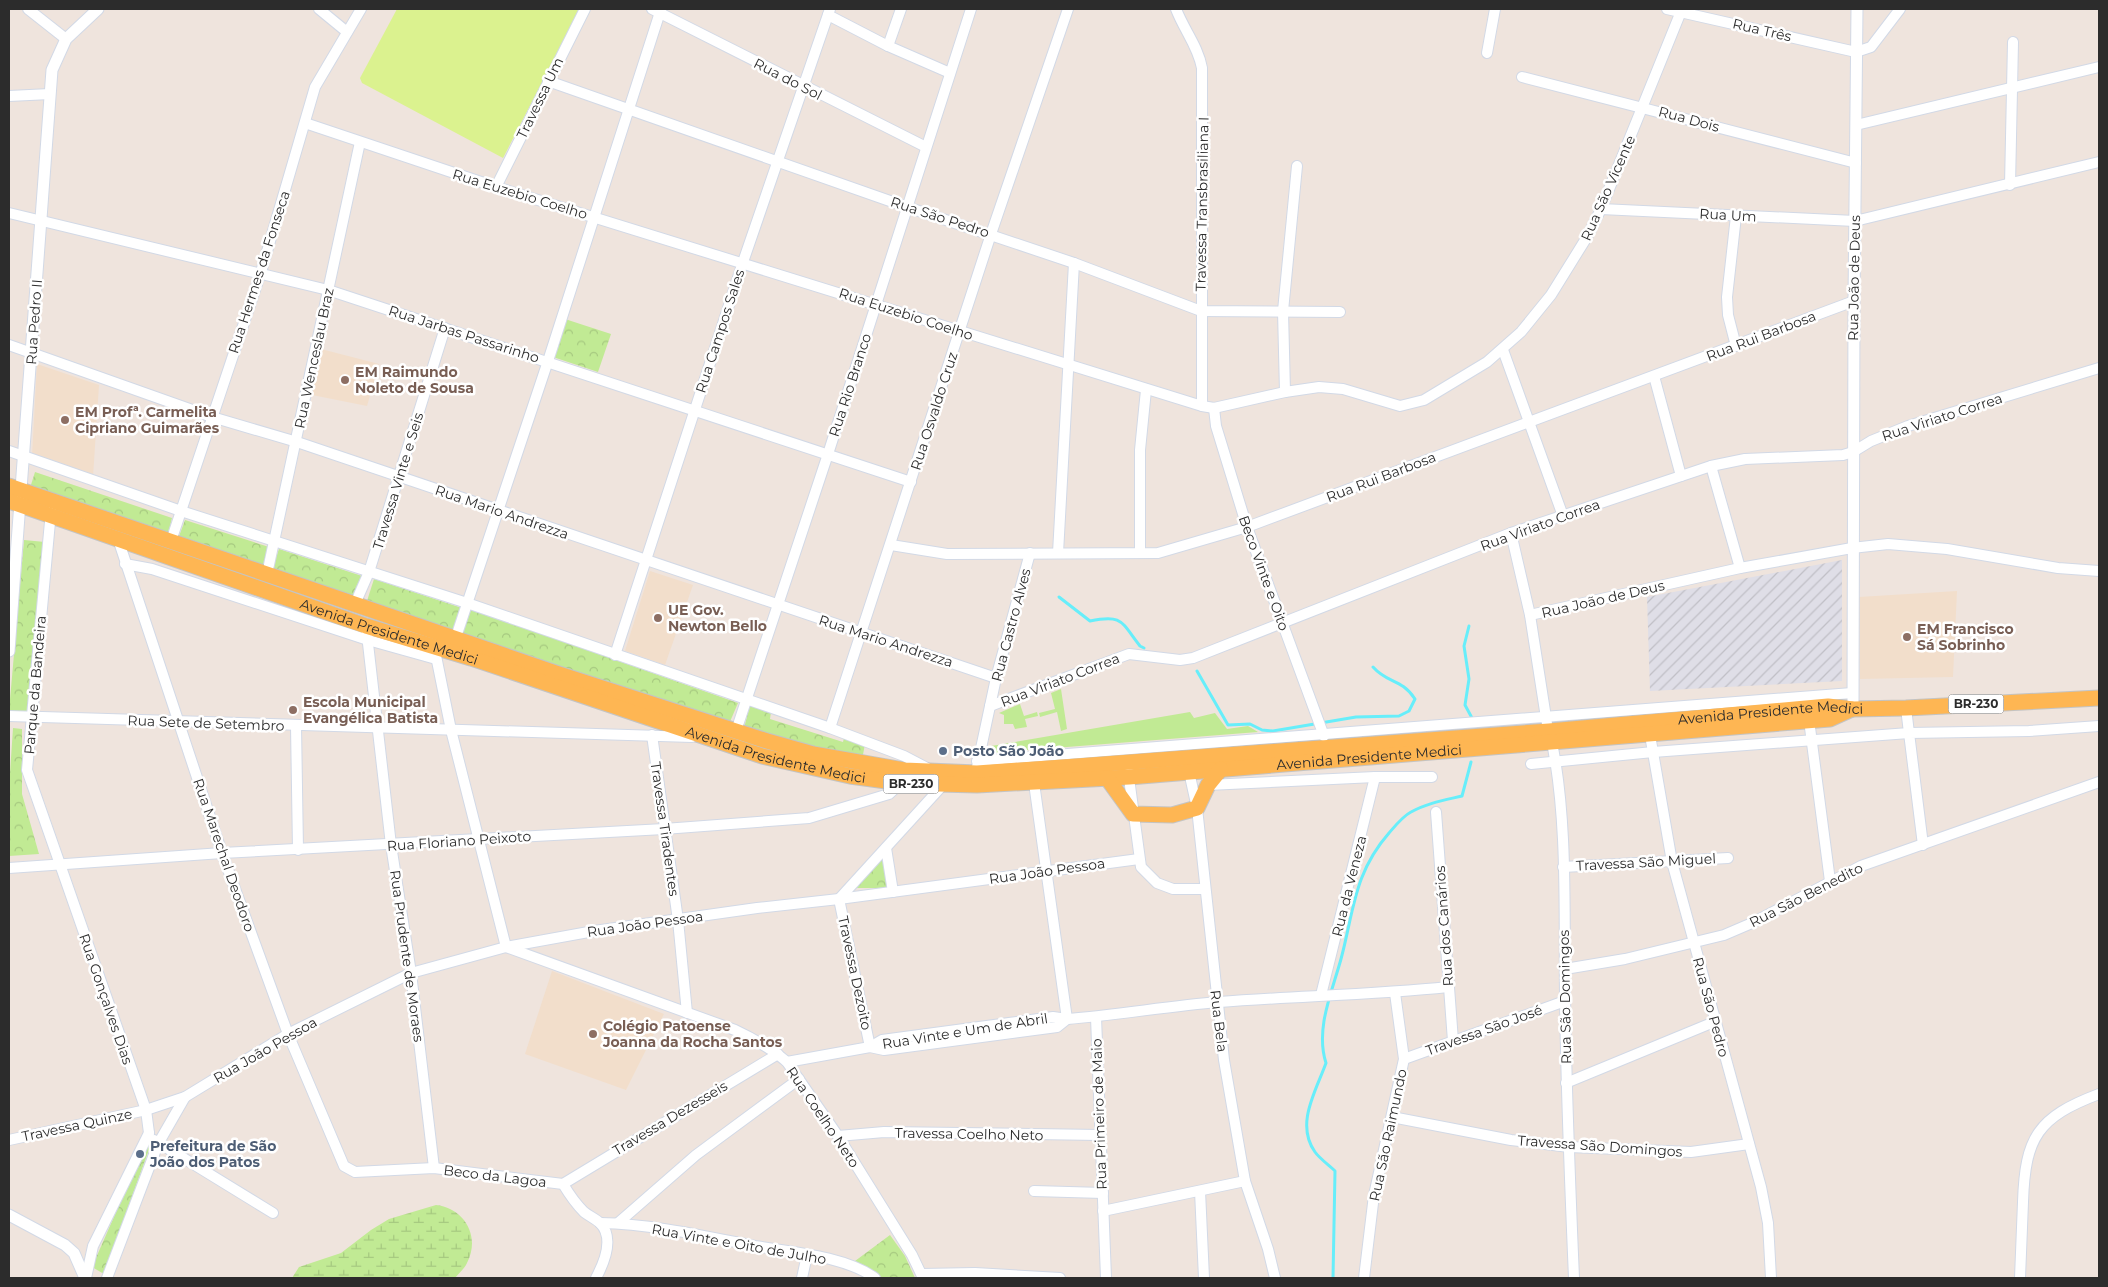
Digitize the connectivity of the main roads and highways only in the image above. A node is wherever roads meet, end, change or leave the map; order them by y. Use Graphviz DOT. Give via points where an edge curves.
graph roads {
  1 [pos="15,496"];
  2 [pos="329,595"];
  3 [pos="323,610"];
  4 [pos="2099,698"];
  5 [pos="1853,709"];
  6 [pos="1549,731"];
  7 [pos="768,741"];
  8 [pos="762,756"];
  9 [pos="1188,765"];
  10 [pos="1220,769"];
  11 [pos="1128,770"];
  12 [pos="977,773"];
  13 [pos="903,776"];
  14 [pos="1107,778"];
  1 -- 2 [label="main road, Avenida Presidente Medici / BR-230" via="51,500"];
  1 -- 3 [label="main road, Avenida Presidente Medici / BR-230" via="50,516"];
  2 -- 3 [label="main road"];
  2 -- 7 [label="main road, Avenida Presidente Medici / BR-230"];
  3 -- 8 [label="main road, Avenida Presidente Medici / BR-230" via="367,632"];
  4 -- 5 [label="main road, BR-230"];
  5 -- 6 [label="main road, Avenida Presidente Medici / BR-230" via="1828,706"];
  5 -- 6 [label="main road, Avenida Presidente Medici / BR-230" via="1830,719 1650,735"];
  6 -- 9 [label="main road, Avenida Presidente Medici / BR-230"];
  6 -- 10 [label="main road, Avenida Presidente Medici / BR-230"];
  7 -- 8 [label="main road"];
  7 -- 13 [label="main road, Avenida Presidente Medici / BR-230"];
  8 -- 13 [label="main road, Avenida Presidente Medici / BR-230" via="850,776"];
  9 -- 10 [label="main road, Avenida Presidente Medici / BR-230"];
  9 -- 11 [label="main road, Avenida Presidente Medici / BR-230"];
  10 -- 14 [label="main road" via="1197,808 1172,815 1133,814"];
  11 -- 12 [label="main road, Avenida Presidente Medici / BR-230"];
  11 -- 14 [label="main road, Avenida Presidente Medici / BR-230"];
  12 -- 13 [label="main road, Avenida Presidente Medici / BR-230" via="939,779"];
  12 -- 14 [label="main road, Avenida Presidente Medici / BR-230" via="1034,783"];
}
